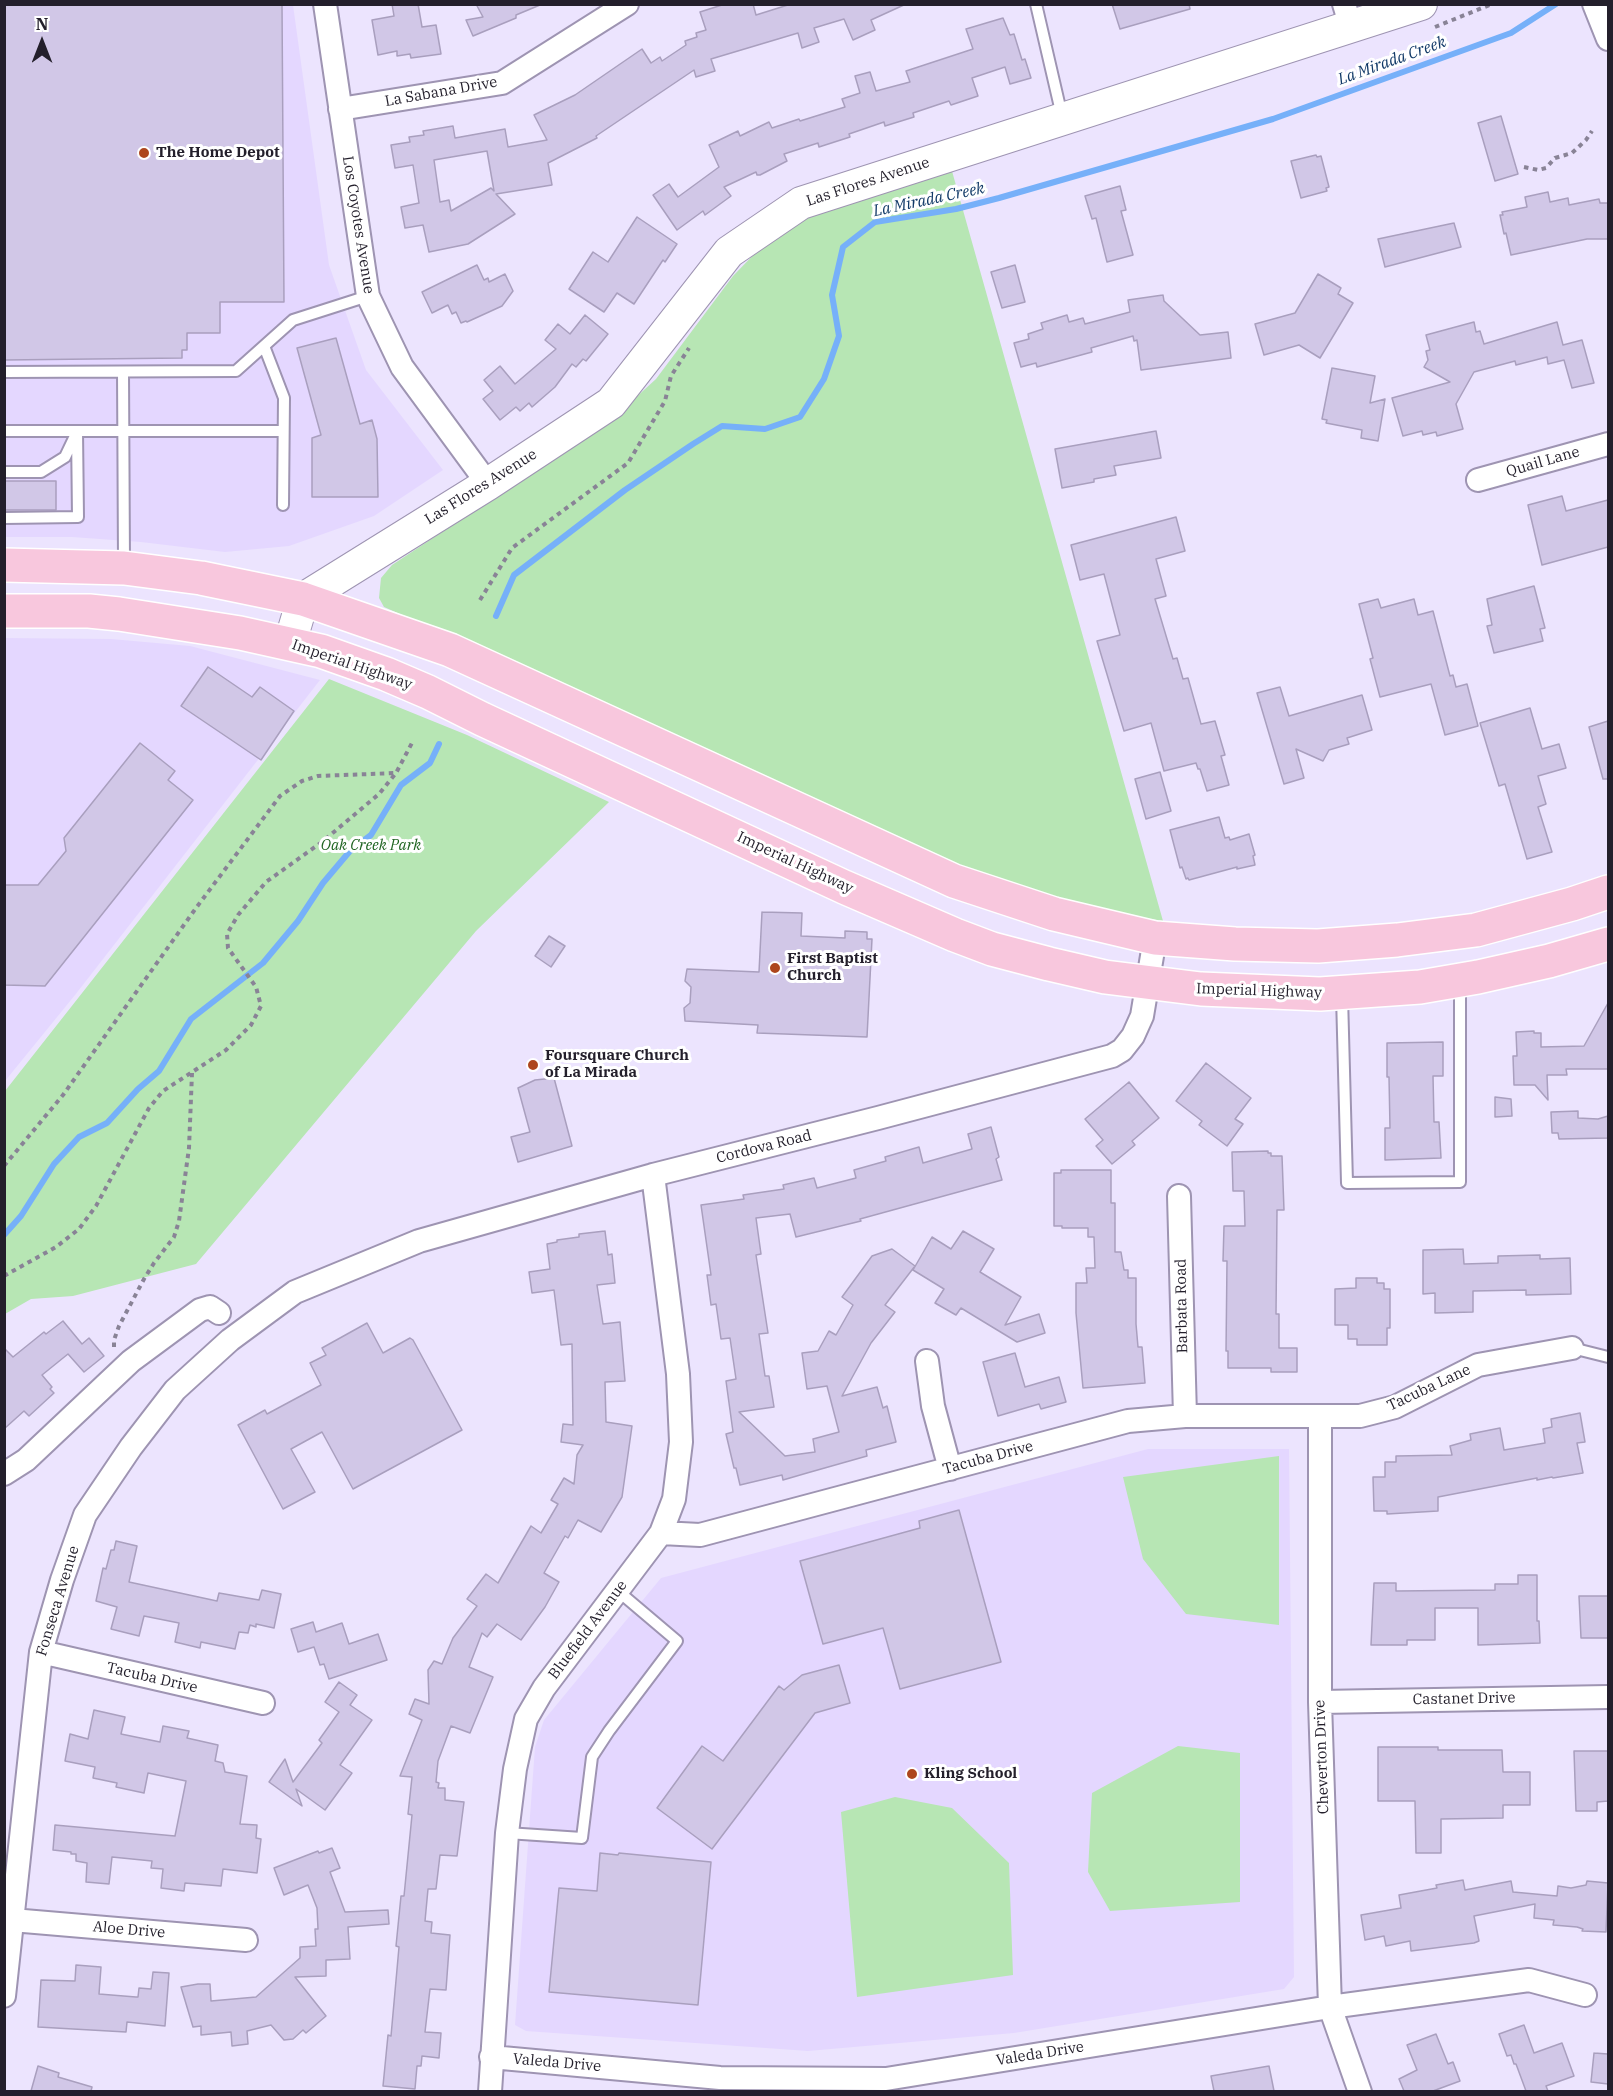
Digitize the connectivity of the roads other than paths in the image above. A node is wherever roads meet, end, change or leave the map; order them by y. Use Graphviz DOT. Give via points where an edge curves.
graph roads {
  1 [pos="325,4"];
  2 [pos="627,4"];
  3 [pos="1036,4"];
  4 [pos="1421,4"];
  5 [pos="1594,4"];
  6 [pos="1347,16"];
  7 [pos="1608,39"];
  8 [pos="340,109"];
  9 [pos="1062,120"];
  10 [pos="368,296"];
  11 [pos="264,346"];
  12 [pos="4,372"];
  13 [pos="123,372"];
  14 [pos="4,430"];
  15 [pos="77,430"];
  16 [pos="123,430"];
  17 [pos="284,431"];
  18 [pos="1608,444"];
  19 [pos="4,472"];
  20 [pos="1478,480"];
  21 [pos="488,484"];
  22 [pos="283,505"];
  23 [pos="4,518"];
  24 [pos="4,565"];
  25 [pos="124,568"];
  26 [pos="303,598"];
  27 [pos="4,611"];
  28 [pos="290,643"];
  29 [pos="1608,892"];
  30 [pos="1155,938"];
  31 [pos="1608,944"];
  32 [pos="1460,980"];
  33 [pos="1148,982"];
  34 [pos="1342,993"];
  35 [pos="653,1175"];
  36 [pos="1179,1196"];
  37 [pos="295,1292"];
  38 [pos="219,1313"];
  39 [pos="1572,1348"];
  40 [pos="1608,1357"];
  41 [pos="927,1361"];
  42 [pos="1185,1416"];
  43 [pos="1320,1417"];
  44 [pos="950,1469"];
  45 [pos="4,1474"];
  46 [pos="661,1533"];
  47 [pos="618,1591"];
  48 [pos="41,1652"];
  49 [pos="1608,1696"];
  50 [pos="1320,1702"];
  51 [pos="263,1703"];
  52 [pos="507,1833"];
  53 [pos="12,1920"];
  54 [pos="246,1940"];
  55 [pos="1585,1995"];
  56 [pos="4,1996"];
  57 [pos="1330,2007"];
  58 [pos="491,2056"];
  59 [pos="886,2085"];
  60 [pos="490,2091"];
  61 [pos="1360,2091"];
  1 -- 8 [label="street, Los Coyotes Avenue"];
  2 -- 8 [label="street, La Sabana Drive" via="502,83"];
  3 -- 9 [label="lane"];
  4 -- 6 [label="street, Las Flores Avenue"];
  5 -- 7 [label="street"];
  6 -- 9 [label="street, Las Flores Avenue"];
  8 -- 10 [label="street, Los Coyotes Avenue"];
  9 -- 21 [label="street, Las Flores Avenue" via="801,203 729,252 611,403"];
  10 -- 11 [label="lane" via="293,320"];
  10 -- 21 [label="street, Los Coyotes Avenue" via="402,367"];
  11 -- 13 [label="lane" via="236,371"];
  11 -- 17 [label="lane" via="284,398"];
  12 -- 13 [label="lane"];
  13 -- 16 [label="lane"];
  14 -- 15 [label="lane"];
  15 -- 16 [label="lane"];
  15 -- 19 [label="lane" via="65,457 41,472"];
  15 -- 23 [label="lane" via="78,517"];
  16 -- 17 [label="lane"];
  16 -- 25 [label="lane"];
  17 -- 22 [label="lane"];
  18 -- 20 [label="street, Quail Lane"];
  21 -- 26 [label="street, Las Flores Avenue"];
  24 -- 25 [label="main road"];
  25 -- 26 [label="main road"];
  26 -- 28 [label="street"];
  26 -- 30 [label="main road" via="450,650 954,881 1054,914"];
  27 -- 28 [label="main road, Imperial Highway" via="119,614"];
  28 -- 33 [label="main road, Imperial Highway" via="428,692 955,935 1049,964"];
  29 -- 30 [label="main road" via="1476,930 1397,940 1318,946"];
  30 -- 33 [label="street, Cordova Road"];
  31 -- 32 [label="main road, Imperial Highway"];
  32 -- 34 [label="main road, Imperial Highway"];
  32 -- 34 [label="lane" via="1460,1182 1347,1183"];
  33 -- 34 [label="main road, Imperial Highway" via="1238,992"];
  33 -- 35 [label="street, Cordova Road" via="1142,1016 1133,1036 1112,1056"];
  35 -- 37 [label="street, Cordova Road" via="419,1241"];
  35 -- 46 [label="street, Bluefield Avenue" via="678,1374 681,1442 674,1499"];
  36 -- 42 [label="street, Barbata Road"];
  37 -- 48 [label="street, Fonseca Avenue" via="230,1340 175,1390 131,1447 86,1515"];
  38 -- 45 [label="street" via="210,1307 200,1311 127,1366 26,1460"];
  39 -- 40 [label="lane, Tacuba Lane"];
  39 -- 43 [label="street, Tacuba Lane" via="1478,1365 1395,1407 1360,1416"];
  41 -- 44 [label="street" via="933,1407"];
  42 -- 43 [label="street, Tacuba Drive"];
  42 -- 44 [label="street, Tacuba Drive" via="1128,1421"];
  43 -- 50 [label="street, Cheverton Drive"];
  44 -- 46 [label="street, Tacuba Drive" via="700,1535"];
  46 -- 47 [label="street, Bluefield Avenue"];
  47 -- 52 [label="street, Bluefield Avenue" via="544,1688 526,1719"];
  47 -- 52 [label="lane" via="677,1641 592,1757 582,1838"];
  48 -- 51 [label="street, Tacuba Drive"];
  48 -- 53 [label="street, Fonseca Avenue"];
  49 -- 50 [label="street, Castanet Drive"];
  50 -- 57 [label="street, Cheverton Drive"];
  52 -- 58 [label="street, Bluefield Avenue"];
  53 -- 54 [label="street, Aloe Drive"];
  53 -- 56 [label="street, Fonseca Avenue"];
  55 -- 57 [label="street, Valeda Drive" via="1529,1980"];
  57 -- 59 [label="street, Valeda Drive"];
  57 -- 61 [label="street, Cheverton Drive"];
  58 -- 59 [label="street, Valeda Drive" via="720,2078"];
  58 -- 60 [label="street, Bluefield Avenue"];
}
